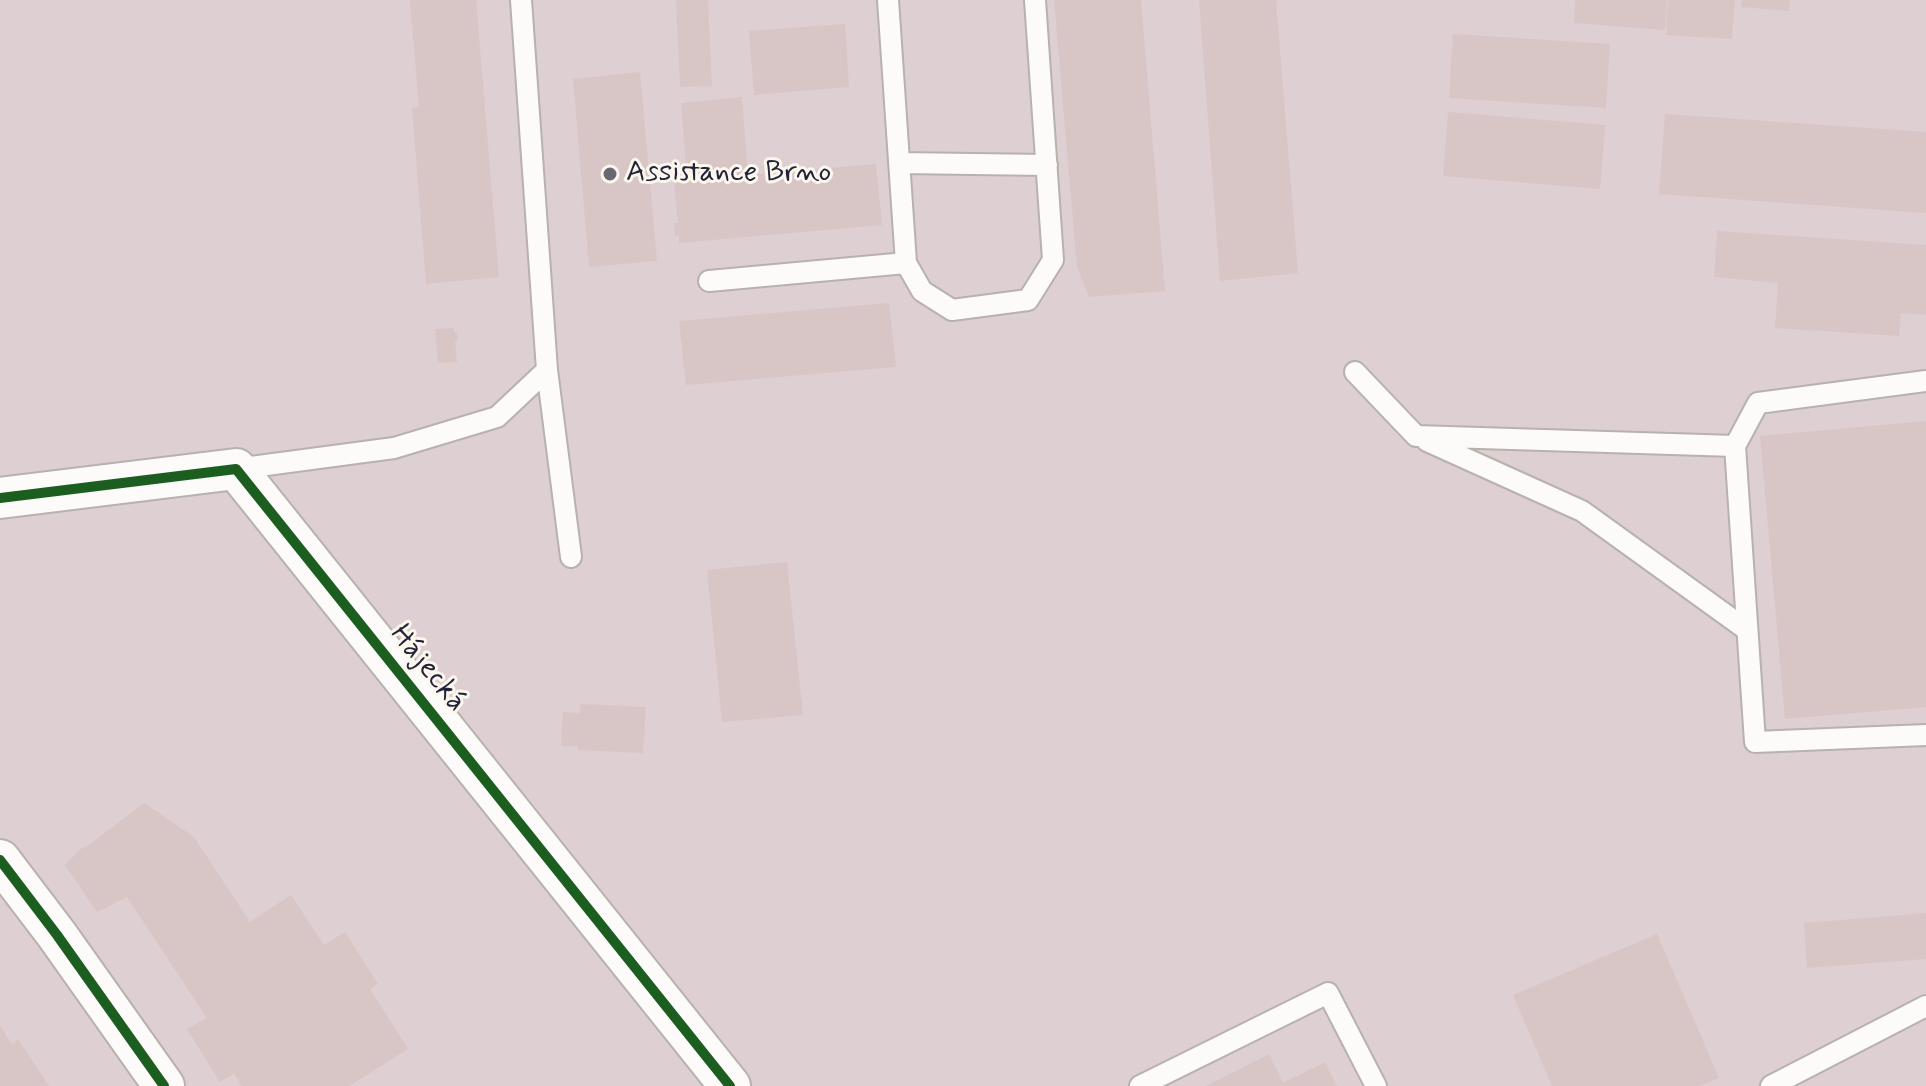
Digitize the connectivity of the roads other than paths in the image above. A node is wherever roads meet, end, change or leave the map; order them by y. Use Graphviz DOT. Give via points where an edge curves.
graph roads {
  1 [pos="521,0"];
  2 [pos="888,0"];
  3 [pos="1035,0"];
  4 [pos="899,163"];
  5 [pos="1047,165"];
  6 [pos="906,263"];
  7 [pos="709,281"];
  8 [pos="547,370"];
  9 [pos="1355,372"];
  10 [pos="1926,381"];
  11 [pos="1416,436"];
  12 [pos="1735,446"];
  13 [pos="236,469"];
  14 [pos="0,498"];
  15 [pos="571,557"];
  16 [pos="1747,630"];
  17 [pos="1926,735"];
  18 [pos="0,860"];
  19 [pos="1926,1006"];
  20 [pos="164,1086"];
  21 [pos="730,1086"];
  22 [pos="1140,1086"];
  23 [pos="1376,1086"];
  24 [pos="1771,1086"];
  1 -- 8 [label="lane"];
  2 -- 4 [label="lane"];
  3 -- 5 [label="lane"];
  4 -- 5 [label="lane"];
  4 -- 6 [label="lane"];
  5 -- 6 [label="lane" via="1053,260 1028,300 952,310 922,291"];
  6 -- 7 [label="lane"];
  8 -- 13 [label="lane" via="497,417 394,448"];
  8 -- 15 [label="lane"];
  9 -- 11 [label="lane"];
  10 -- 12 [label="lane" via="1758,403"];
  11 -- 12 [label="lane"];
  11 -- 16 [label="lane" via="1582,511"];
  12 -- 16 [label="lane"];
  13 -- 14 [label="street"];
  13 -- 21 [label="street, Hájecká"];
  16 -- 17 [label="lane" via="1755,742"];
  18 -- 20 [label="street"];
  19 -- 24 [label="lane"];
  22 -- 23 [label="lane" via="1328,993"];
}
